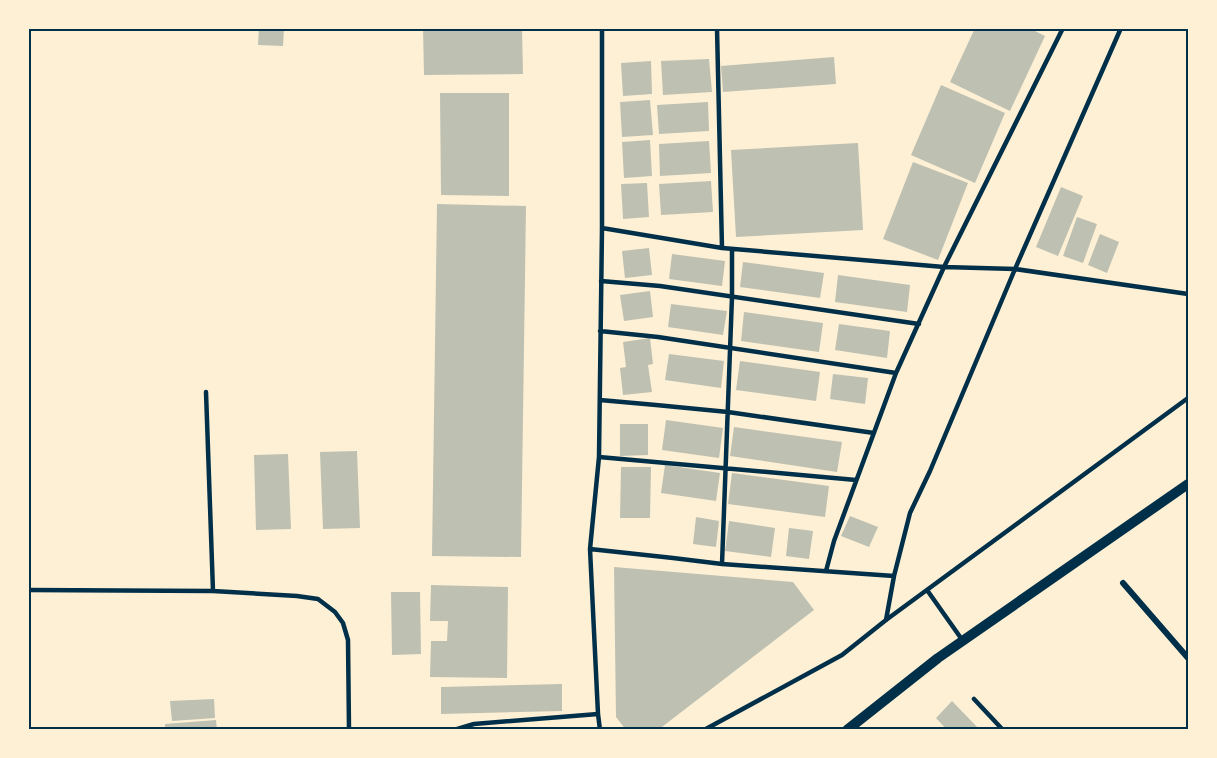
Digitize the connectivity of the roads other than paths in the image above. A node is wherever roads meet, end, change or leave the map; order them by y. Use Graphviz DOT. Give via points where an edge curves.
graph roads {
  1 [pos="602,28"];
  2 [pos="717,28"];
  3 [pos="1063,28"];
  4 [pos="1121,28"];
  5 [pos="602,228"];
  6 [pos="722,248"];
  7 [pos="732,249"];
  8 [pos="944,267"];
  9 [pos="1015,269"];
  10 [pos="601,281"];
  11 [pos="1188,294"];
  12 [pos="732,297"];
  13 [pos="919,324"];
  14 [pos="600,331"];
  15 [pos="730,348"];
  16 [pos="896,373"];
  17 [pos="206,392"];
  18 [pos="1188,398"];
  19 [pos="600,400"];
  20 [pos="728,412"];
  21 [pos="874,433"];
  22 [pos="599,457"];
  23 [pos="725,467"];
  24 [pos="856,480"];
  25 [pos="1188,484"];
  26 [pos="590,549"];
  27 [pos="722,564"];
  28 [pos="826,571"];
  29 [pos="894,576"];
  30 [pos="1123,583"];
  31 [pos="28,590"];
  32 [pos="927,590"];
  33 [pos="213,591"];
  34 [pos="886,620"];
  35 [pos="963,641"];
  36 [pos="1188,658"];
  37 [pos="974,699"];
  38 [pos="598,714"];
  39 [pos="349,729"];
  40 [pos="454,729"];
  41 [pos="600,729"];
  42 [pos="704,729"];
  43 [pos="847,729"];
  44 [pos="1003,729"];
  1 -- 5 [label="lane"];
  2 -- 6 [label="lane"];
  3 -- 8 [label="lane"];
  4 -- 9 [label="lane"];
  5 -- 6 [label="lane"];
  5 -- 10 [label="lane"];
  6 -- 7 [label="lane"];
  7 -- 8 [label="lane"];
  7 -- 12 [label="lane"];
  8 -- 9 [label="lane"];
  8 -- 13 [label="lane"];
  9 -- 11 [label="lane"];
  9 -- 29 [label="lane" via="910,513"];
  10 -- 12 [label="lane"];
  10 -- 14 [label="lane"];
  12 -- 13 [label="lane"];
  12 -- 15 [label="lane"];
  13 -- 16 [label="lane"];
  14 -- 15 [label="lane"];
  14 -- 19 [label="lane"];
  15 -- 16 [label="lane"];
  15 -- 20 [label="lane"];
  16 -- 21 [label="lane"];
  17 -- 33 [label="lane"];
  18 -- 32 [label="lane"];
  19 -- 20 [label="lane"];
  19 -- 22 [label="lane"];
  20 -- 21 [label="lane"];
  20 -- 23 [label="lane"];
  21 -- 24 [label="lane"];
  22 -- 23 [label="lane"];
  22 -- 26 [label="lane"];
  23 -- 24 [label="lane"];
  23 -- 27 [label="lane"];
  24 -- 28 [label="lane"];
  25 -- 35 [label="street"];
  26 -- 27 [label="lane"];
  26 -- 38 [label="lane"];
  27 -- 28 [label="lane"];
  28 -- 29 [label="lane"];
  29 -- 34 [label="lane"];
  30 -- 36 [label="street"];
  31 -- 33 [label="lane"];
  32 -- 34 [label="lane"];
  32 -- 35 [label="lane"];
  33 -- 39 [label="lane" via="318,599 335,612 348,640"];
  34 -- 42 [label="lane" via="842,656"];
  35 -- 43 [label="street"];
  37 -- 44 [label="lane"];
  38 -- 40 [label="lane"];
  38 -- 41 [label="lane"];
}
